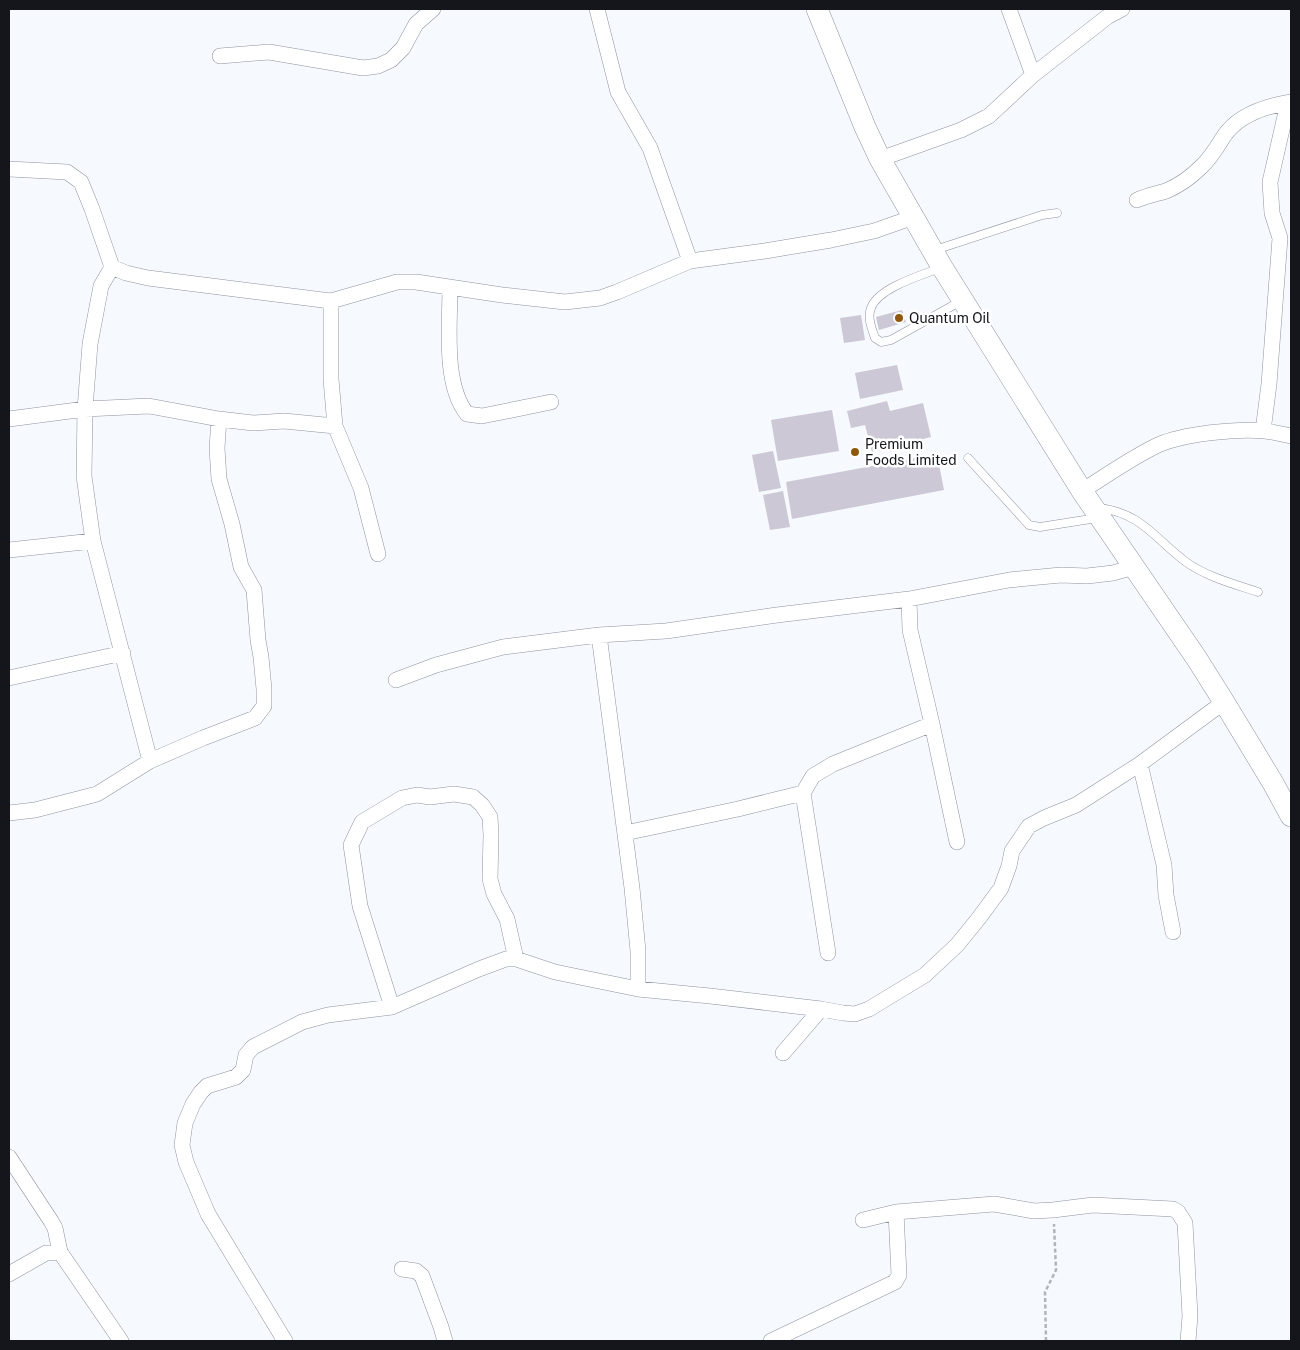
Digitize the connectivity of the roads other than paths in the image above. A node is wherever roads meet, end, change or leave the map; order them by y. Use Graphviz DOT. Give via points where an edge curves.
graph roads {
  1 [pos="431,9"];
  2 [pos="599,9"];
  3 [pos="816,9"];
  4 [pos="1009,9"];
  5 [pos="1122,9"];
  6 [pos="220,56"];
  7 [pos="1033,75"];
  8 [pos="1290,102"];
  9 [pos="880,159"];
  10 [pos="9,169"];
  11 [pos="1137,200"];
  12 [pos="1057,213"];
  13 [pos="914,217"];
  14 [pos="937,259"];
  15 [pos="690,260"];
  16 [pos="112,267"];
  17 [pos="450,287"];
  18 [pos="963,300"];
  19 [pos="332,301"];
  20 [pos="551,402"];
  21 [pos="85,409"];
  22 [pos="9,419"];
  23 [pos="219,420"];
  24 [pos="335,426"];
  25 [pos="1263,431"];
  26 [pos="1291,436"];
  27 [pos="968,458"];
  28 [pos="1091,505"];
  29 [pos="93,541"];
  30 [pos="9,550"];
  31 [pos="378,554"];
  32 [pos="1134,568"];
  33 [pos="1258,592"];
  34 [pos="909,599"];
  35 [pos="599,635"];
  36 [pos="123,653"];
  37 [pos="9,678"];
  38 [pos="396,680"];
  39 [pos="1224,702"];
  40 [pos="932,724"];
  41 [pos="150,761"];
  42 [pos="1140,764"];
  43 [pos="802,793"];
  44 [pos="9,813"];
  45 [pos="1291,816"];
  46 [pos="625,833"];
  47 [pos="957,842"];
  48 [pos="1173,932"];
  49 [pos="828,953"];
  50 [pos="516,959"];
  51 [pos="638,989"];
  52 [pos="392,1007"];
  53 [pos="821,1009"];
  54 [pos="783,1053"];
  55 [pos="9,1157"];
  56 [pos="896,1212"];
  57 [pos="862,1220"];
  58 [pos="60,1252"];
  59 [pos="402,1269"];
  60 [pos="9,1274"];
  61 [pos="121,1341"];
  62 [pos="285,1341"];
  63 [pos="445,1341"];
  64 [pos="771,1341"];
  65 [pos="1188,1341"];
  1 -- 6 [label="street" via="416,24 403,48 391,60 378,66 363,68 269,52"];
  2 -- 15 [label="street" via="618,92 650,148"];
  3 -- 9 [label="main road"];
  4 -- 7 [label="street"];
  5 -- 7 [label="street" via="1107,17"];
  7 -- 9 [label="street" via="989,116 961,130"];
  8 -- 11 [label="street" via="1249,114 1232,126 1215,152 1194,172 1168,190"];
  8 -- 25 [label="street" via="1270,182 1272,213 1280,238"];
  9 -- 13 [label="main road"];
  10 -- 16 [label="street" via="68,172 81,182"];
  12 -- 14 [label="lane" via="1042,216"];
  13 -- 14 [label="main road"];
  13 -- 15 [label="street" via="874,231 831,240"];
  14 -- 18 [label="main road"];
  14 -- 18 [label="lane" via="878,298 869,317 875,338 881,342 891,340"];
  15 -- 17 [label="street" via="600,298 565,302"];
  16 -- 19 [label="street" via="148,278"];
  16 -- 21 [label="street" via="101,286 96,306"];
  17 -- 19 [label="street" via="397,282"];
  17 -- 20 [label="street" via="450,366 456,396 467,414 482,416"];
  18 -- 28 [label="main road"];
  19 -- 24 [label="street" via="331,379"];
  21 -- 22 [label="street"];
  21 -- 23 [label="street" via="149,406"];
  21 -- 29 [label="street" via="84,476"];
  23 -- 24 [label="street"];
  23 -- 41 [label="street" via="219,479 242,567 254,590 264,706 255,718"];
  24 -- 31 [label="street" via="360,488"];
  25 -- 26 [label="street"];
  25 -- 28 [label="street" via="1186,436 1168,442 1133,459"];
  27 -- 28 [label="lane" via="1029,525 1040,527"];
  28 -- 32 [label="main road"];
  28 -- 33 [label="lane" via="1116,510 1145,525 1186,562 1205,573"];
  29 -- 30 [label="street"];
  29 -- 36 [label="street"];
  32 -- 34 [label="street" via="1088,576 1009,580"];
  32 -- 39 [label="main road"];
  34 -- 35 [label="street" via="666,631"];
  34 -- 40 [label="street" via="910,630"];
  35 -- 38 [label="street" via="504,646"];
  35 -- 46 [label="street"];
  36 -- 37 [label="street"];
  36 -- 41 [label="street"];
  39 -- 42 [label="street"];
  39 -- 45 [label="main road"];
  40 -- 43 [label="street" via="833,764 813,776"];
  40 -- 47 [label="street"];
  41 -- 44 [label="street" via="97,794 35,810"];
  42 -- 48 [label="street" via="1164,866"];
  42 -- 53 [label="street" via="1076,805 1029,826 1012,851 1001,888 957,945 926,975 855,1014"];
  43 -- 46 [label="street"];
  43 -- 49 [label="street"];
  46 -- 51 [label="street" via="638,951"];
  50 -- 51 [label="street" via="555,972"];
  50 -- 52 [label="street" via="506,959 479,969"];
  50 -- 52 [label="street" via="507,919 490,879 490,817 482,805 473,797 454,794 402,798 362,822 351,845 360,906"];
  51 -- 53 [label="street"];
  52 -- 62 [label="street" via="328,1015 302,1022 257,1045 246,1055 242,1070 236,1077 207,1086 201,1092 185,1123 182,1145 186,1162 208,1214"];
  53 -- 54 [label="street"];
  55 -- 58 [label="street" via="55,1228"];
  56 -- 57 [label="street"];
  56 -- 64 [label="street" via="899,1275 895,1282"];
  56 -- 65 [label="street" via="994,1204 1034,1211 1093,1205 1173,1209 1185,1223 1190,1316"];
  58 -- 60 [label="street" via="46,1253"];
  58 -- 61 [label="street"];
  59 -- 63 [label="street" via="416,1271 422,1276"];
}
